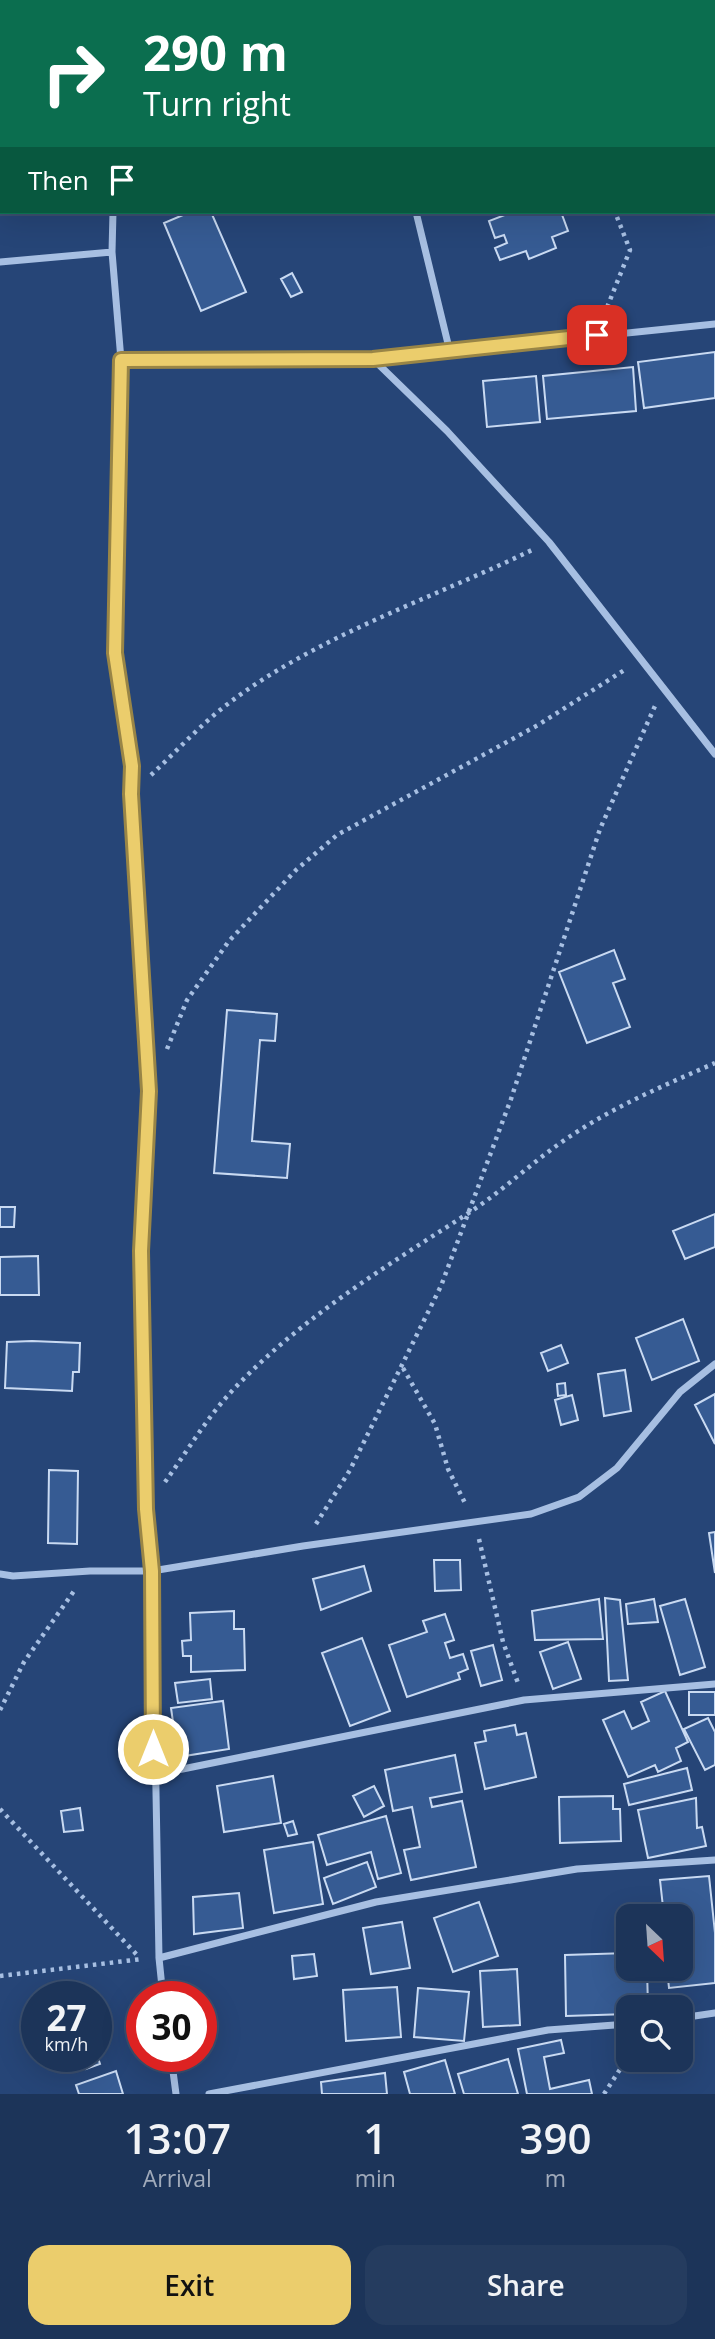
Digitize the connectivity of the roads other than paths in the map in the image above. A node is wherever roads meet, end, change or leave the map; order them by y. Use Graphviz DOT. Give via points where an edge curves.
graph roads {
  1 [pos="113,214"];
  2 [pos="416,214"];
  3 [pos="112,252"];
  4 [pos="0,261"];
  5 [pos="715,324"];
  6 [pos="450,352"];
  7 [pos="373,359"];
  8 [pos="121,360"];
  9 [pos="715,754"];
  10 [pos="715,1364"];
  11 [pos="152,1571"];
  12 [pos="0,1574"];
  13 [pos="715,1684"];
  14 [pos="153,1775"];
  15 [pos="715,1860"];
  16 [pos="159,1958"];
  17 [pos="161,1981"];
  18 [pos="715,2013"];
  19 [pos="693,2016"];
  20 [pos="616,2025"];
  21 [pos="173,2072"];
  22 [pos="176,2094"];
  23 [pos="209,2094"];
  1 -- 3 [label="street"];
  2 -- 6 [label="street"];
  3 -- 4 [label="street"];
  3 -- 8 [label="street"];
  5 -- 6 [label="street"];
  6 -- 7 [label="street"];
  7 -- 8 [label="street"];
  7 -- 9 [label="street" via="549,542"];
  8 -- 11 [label="street" via="115,653 132,766 149,1091 141,1251 146,1509"];
  10 -- 11 [label="street" via="680,1392 617,1468 579,1497 531,1514"];
  11 -- 12 [label="street"];
  11 -- 14 [label="street"];
  13 -- 14 [label="street" via="524,1700"];
  14 -- 16 [label="street"];
  15 -- 16 [label="street" via="576,1869 376,1902"];
  16 -- 17 [label="street"];
  18 -- 19 [label="street"];
  20 -- 23 [label="street" via="548,2030"];
  21 -- 22 [label="street"];
}
